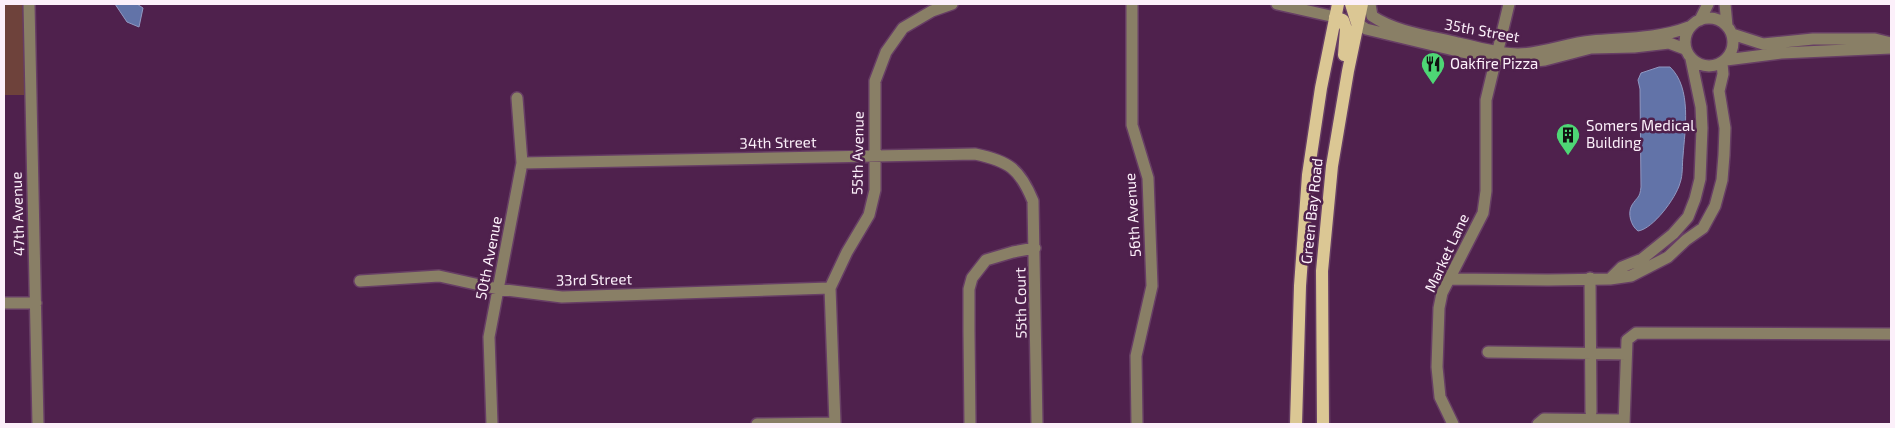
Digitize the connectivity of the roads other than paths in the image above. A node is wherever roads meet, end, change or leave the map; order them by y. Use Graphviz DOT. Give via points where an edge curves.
graph roads {
  1 [pos="29,4"];
  2 [pos="952,4"];
  3 [pos="1132,4"];
  4 [pos="1277,4"];
  5 [pos="1338,4"];
  6 [pos="1351,4"];
  7 [pos="1362,4"];
  8 [pos="1370,4"];
  9 [pos="1509,4"];
  10 [pos="1708,4"];
  11 [pos="1725,4"];
  12 [pos="1335,17"];
  13 [pos="1700,20"];
  14 [pos="1357,23"];
  15 [pos="1689,27"];
  16 [pos="1729,30"];
  17 [pos="1891,43"];
  18 [pos="1891,48"];
  19 [pos="1685,49"];
  20 [pos="1496,56"];
  21 [pos="1691,60"];
  22 [pos="1724,61"];
  23 [pos="1348,72"];
  24 [pos="517,98"];
  25 [pos="874,156"];
  26 [pos="522,163"];
  27 [pos="1026,183"];
  28 [pos="1035,248"];
  29 [pos="1590,278"];
  30 [pos="1449,279"];
  31 [pos="1610,279"];
  32 [pos="360,281"];
  33 [pos="830,288"];
  34 [pos="498,289"];
  35 [pos="4,303"];
  36 [pos="36,303"];
  37 [pos="1891,334"];
  38 [pos="1488,352"];
  39 [pos="1592,354"];
  40 [pos="1626,354"];
  41 [pos="1591,412"];
  42 [pos="1624,422"];
  43 [pos="834,423"];
  44 [pos="38,424"];
  45 [pos="492,424"];
  46 [pos="757,424"];
  47 [pos="970,424"];
  48 [pos="1037,424"];
  49 [pos="1137,424"];
  50 [pos="1296,424"];
  51 [pos="1323,424"];
  52 [pos="1452,424"];
  53 [pos="1538,424"];
  1 -- 36 [label="street, 47th Avenue"];
  2 -- 25 [label="street, 55th Avenue" via="932,11 903,28 886,52 875,81"];
  3 -- 49 [label="street, 56th Avenue" via="1132,125 1148,178 1152,286 1136,356"];
  4 -- 12 [label="street"];
  5 -- 12 [label="main road, Green Bay Road"];
  6 -- 14 [label="main road"];
  7 -- 14 [label="main road, Green Bay Road"];
  8 -- 20 [label="street, 35th Street" via="1372,16 1382,23"];
  9 -- 20 [label="street, Market Lane"];
  10 -- 13 [label="street"];
  11 -- 16 [label="street"];
  12 -- 23 [label="main road" via="1345,23 1344,54"];
  12 -- 50 [label="main road, Green Bay Road" via="1308,175 1300,286"];
  13 -- 15 [label="street"];
  13 -- 16 [label="street" via="1714,18"];
  14 -- 20 [label="street, 35th Street" via="1366,29"];
  14 -- 23 [label="main road, Green Bay Road"];
  15 -- 19 [label="street"];
  15 -- 20 [label="street, 35th Street" via="1672,34 1589,41 1537,52"];
  16 -- 17 [label="street" via="1763,44 1813,39 1874,39"];
  16 -- 22 [label="street" via="1733,48"];
  18 -- 22 [label="street" via="1781,53"];
  19 -- 20 [label="street, 35th Street" via="1669,42 1591,48 1536,61"];
  19 -- 21 [label="street"];
  20 -- 30 [label="street, Market Lane" via="1486,100 1483,213"];
  21 -- 22 [label="street" via="1706,67"];
  21 -- 31 [label="street" via="1702,128 1700,178 1695,200 1688,217 1673,234 1642,259 1622,267"];
  22 -- 31 [label="street" via="1719,91 1725,128 1724,164 1715,206 1703,228 1668,257 1631,276"];
  23 -- 51 [label="main road, Green Bay Road" via="1332,166 1322,271"];
  24 -- 26 [label="street, 50th Avenue"];
  25 -- 26 [label="street, 34th Street"];
  25 -- 27 [label="street, 34th Street" via="975,154 995,158 1016,170"];
  25 -- 33 [label="street, 55th Avenue" via="875,190 869,215"];
  26 -- 34 [label="street, 50th Avenue"];
  27 -- 28 [label="street, 55th Court" via="1033,201"];
  28 -- 47 [label="street" via="986,260 972,278"];
  28 -- 48 [label="street, 55th Court"];
  29 -- 30 [label="street"];
  29 -- 31 [label="street"];
  29 -- 39 [label="street"];
  30 -- 52 [label="street, Market Lane" via="1439,308 1437,367 1440,397"];
  32 -- 34 [label="street, 33rd Street" via="439,276"];
  33 -- 34 [label="street, 33rd Street" via="562,297"];
  33 -- 43 [label="street, 55th Avenue"];
  34 -- 45 [label="street, 50th Avenue" via="490,337"];
  35 -- 36 [label="street"];
  36 -- 44 [label="street, 47th Avenue"];
  37 -- 40 [label="street" via="1636,333 1627,340"];
  38 -- 39 [label="street"];
  39 -- 40 [label="street"];
  39 -- 41 [label="street"];
  40 -- 42 [label="street"];
  42 -- 53 [label="street" via="1544,420"];
  43 -- 46 [label="street"];
}
